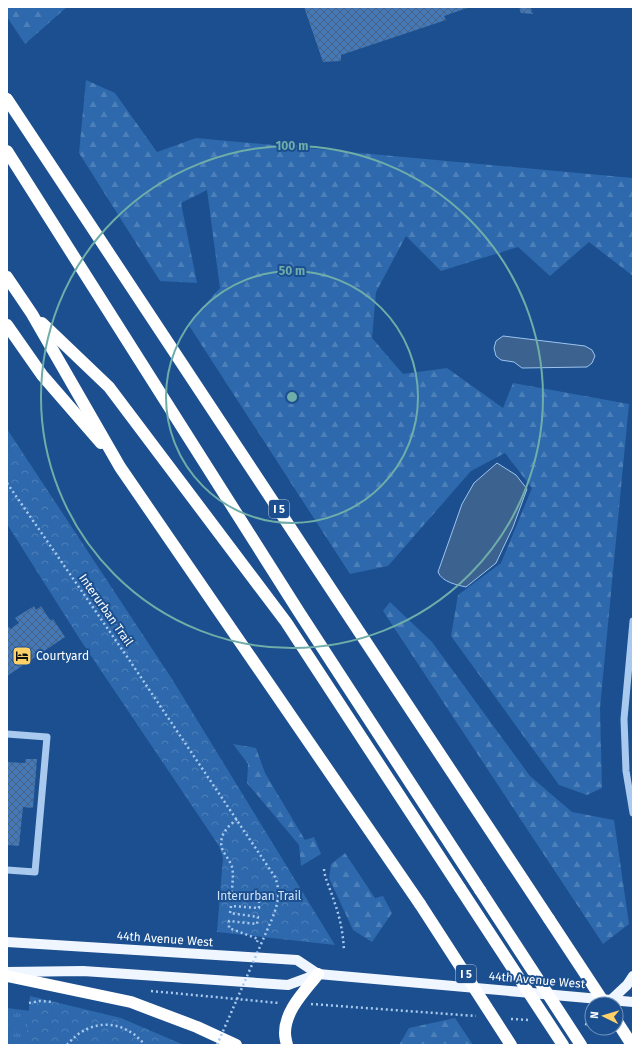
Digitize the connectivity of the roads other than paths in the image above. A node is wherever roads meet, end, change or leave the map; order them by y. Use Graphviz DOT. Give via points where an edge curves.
graph roads {
  1 [pos="7,99"];
  2 [pos="7,150"];
  3 [pos="7,276"];
  4 [pos="32,314"];
  5 [pos="7,325"];
  6 [pos="120,467"];
  7 [pos="633,622"];
  8 [pos="7,734"];
  9 [pos="632,799"];
  10 [pos="633,813"];
  11 [pos="7,870"];
  12 [pos="7,942"];
  13 [pos="7,972"];
  14 [pos="318,974"];
  15 [pos="7,976"];
  16 [pos="633,976"];
  17 [pos="604,996"];
  18 [pos="614,996"];
  19 [pos="584,1000"];
  20 [pos="624,1032"];
  21 [pos="236,1045"];
  22 [pos="287,1045"];
  23 [pos="511,1045"];
  24 [pos="563,1045"];
  25 [pos="581,1045"];
  26 [pos="632,1045"];
  1 -- 17 [label="highway, I 5, bridge" via="549,920"];
  2 -- 25 [label="highway, bridge" via="294,605"];
  3 -- 4 [label="highway, I 5"];
  4 -- 6 [label="highway, I 5"];
  4 -- 24 [label="highway, bridge" via="109,386 276,610"];
  5 -- 6 [label="highway" via="42,375"];
  6 -- 23 [label="highway, I 5, bridge" via="420,904"];
  7 -- 9 [label="street" via="624,719 625,756"];
  8 -- 11 [label="street" via="47,737 35,872"];
  9 -- 10 [label="street"];
  12 -- 14 [label="main road, 44th Avenue West" via="297,960"];
  13 -- 14 [label="main road, 44th Avenue West" via="83,971 288,985"];
  14 -- 19 [label="main road, 44th Avenue West"];
  14 -- 22 [label="highway" via="287,1018"];
  15 -- 21 [label="highway" via="131,1002"];
  16 -- 18 [label="main road"];
  20 -- 26 [label="highway, bridge"];
}
